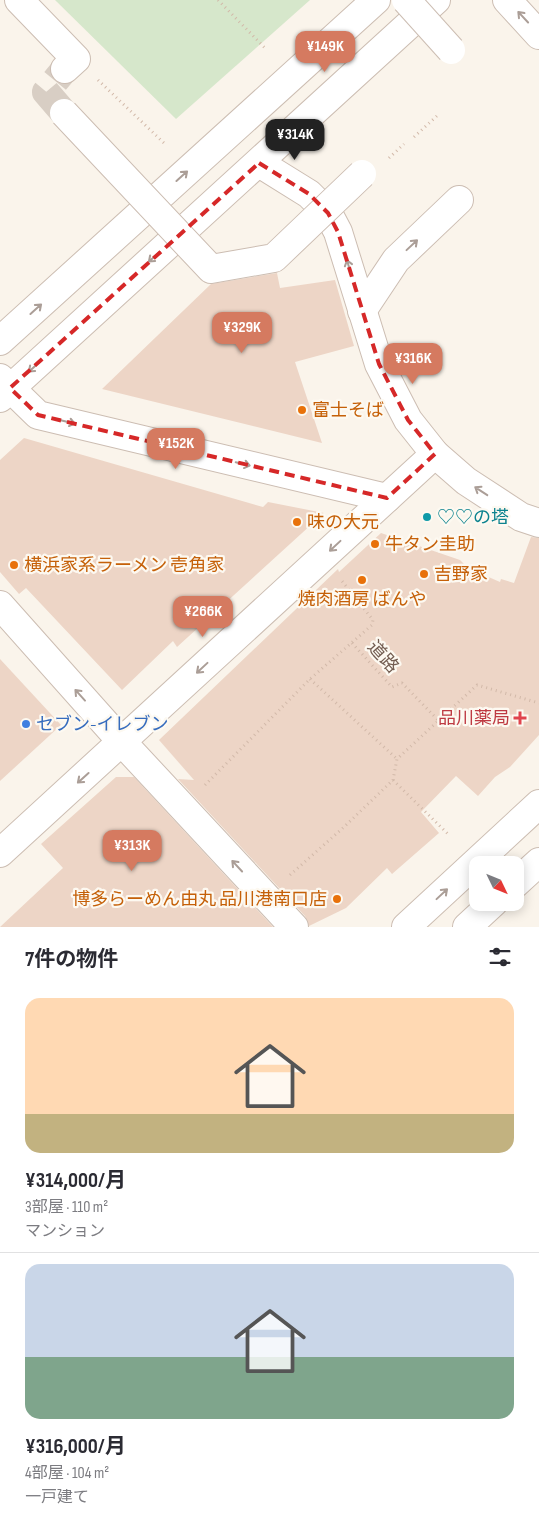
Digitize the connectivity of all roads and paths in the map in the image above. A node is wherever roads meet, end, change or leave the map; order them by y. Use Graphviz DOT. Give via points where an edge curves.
graph roads {
  1 [pos="19,0"];
  2 [pos="218,0"];
  3 [pos="376,0"];
  4 [pos="406,0"];
  5 [pos="436,0"];
  6 [pos="507,0"];
  7 [pos="539,35"];
  8 [pos="265,48"];
  9 [pos="451,50"];
  10 [pos="71,64"];
  11 [pos="64,113"];
  12 [pos="438,114"];
  13 [pos="414,137"];
  14 [pos="165,144"];
  15 [pos="404,144"];
  16 [pos="387,160"];
  17 [pos="258,163"];
  18 [pos="362,174"];
  19 [pos="459,200"];
  20 [pos="362,312"];
  21 [pos="0,341"];
  22 [pos="3,388"];
  23 [pos="435,454"];
  24 [pos="387,498"];
  25 [pos="539,523"];
  26 [pos="323,557"];
  27 [pos="0,605"];
  28 [pos="352,643"];
  29 [pos="310,680"];
  30 [pos="539,703"];
  31 [pos="439,721"];
  32 [pos="122,742"];
  33 [pos="397,759"];
  34 [pos="393,780"];
  35 [pos="539,804"];
  36 [pos="183,808"];
  37 [pos="449,835"];
  38 [pos="0,853"];
  39 [pos="539,862"];
  40 [pos="524,876"];
  41 [pos="265,896"];
  42 [pos="484,911"];
  43 [pos="294,927"];
  44 [pos="406,927"];
  45 [pos="467,927"];
  1 -- 10 [label="street"];
  2 -- 8 [label="path"];
  21 -- 3 [label="street, one-way"];
  4 -- 9 [label="street, bridge"];
  5 -- 17 [label="street"];
  7 -- 6 [label="street, one-way"];
  10 -- 14 [label="path"];
  11 -- 18 [label="street, bridge" via="211,269 274,258"];
  12 -- 13 [label="path"];
  15 -- 16 [label="path"];
  20 -- 17 [label="street, one-way" via="338,232 328,213 309,194"];
  17 -- 22 [label="street, one-way"];
  20 -- 19 [label="street, one-way" via="396,260"];
  20 -- 23 [label="street" via="383,372 408,420"];
  22 -- 24 [label="street, one-way" via="38,415"];
  23 -- 24 [label="street"];
  25 -- 23 [label="street, one-way" via="521,516 474,487"];
  24 -- 26 [label="street, one-way"];
  26 -- 28 [label="path" via="374,620"];
  26 -- 32 [label="street, one-way"];
  32 -- 27 [label="street, one-way"];
  28 -- 29 [label="path"];
  28 -- 31 [label="path, 道路" via="392,687 402,683"];
  29 -- 33 [label="path"];
  29 -- 36 [label="path"];
  30 -- 31 [label="path" via="477,685"];
  31 -- 33 [label="path"];
  32 -- 36 [label="street"];
  32 -- 38 [label="street, one-way"];
  33 -- 34 [label="path"];
  34 -- 37 [label="path"];
  34 -- 41 [label="path"];
  44 -- 35 [label="street, one-way"];
  41 -- 36 [label="street, one-way"];
  39 -- 40 [label="street"];
  41 -- 43 [label="street"];
  42 -- 45 [label="street"];
}
